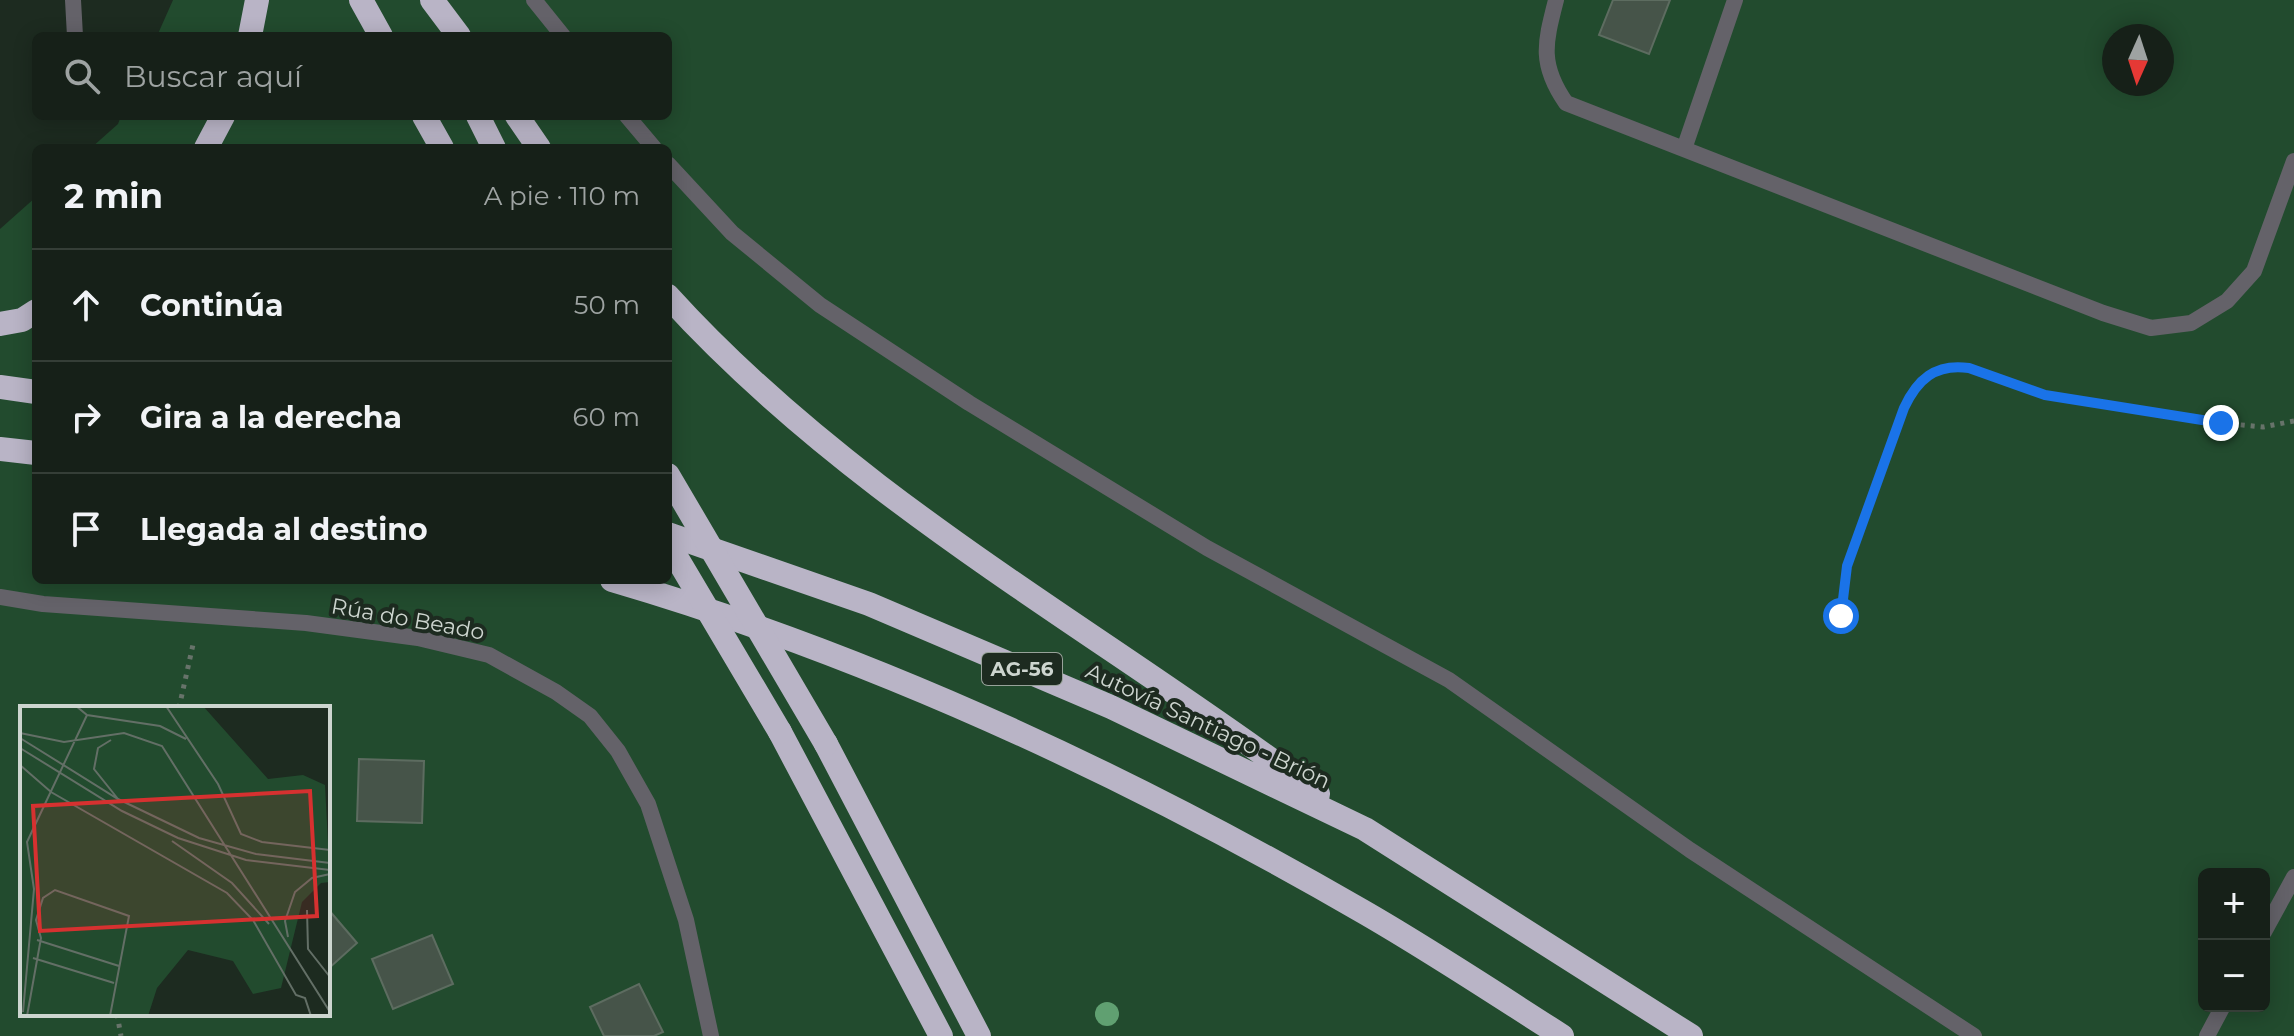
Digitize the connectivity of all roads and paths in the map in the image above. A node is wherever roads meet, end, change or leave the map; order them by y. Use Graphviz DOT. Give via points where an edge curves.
graph roads {
  1 [pos="73,0"];
  2 [pos="257,0"];
  3 [pos="361,0"];
  4 [pos="421,0"];
  5 [pos="432,0"];
  6 [pos="534,0"];
  7 [pos="1556,0"];
  8 [pos="1735,0"];
  9 [pos="75,32"];
  10 [pos="251,32"];
  11 [pos="379,32"];
  12 [pos="437,32"];
  13 [pos="456,32"];
  14 [pos="560,32"];
  15 [pos="221,120"];
  16 [pos="426,120"];
  17 [pos="480,120"];
  18 [pos="520,120"];
  19 [pos="630,120"];
  20 [pos="208,144"];
  21 [pos="440,144"];
  22 [pos="492,144"];
  23 [pos="536,144"];
  24 [pos="651,144"];
  25 [pos="1684,149"];
  26 [pos="2294,161"];
  27 [pos="672,168"];
  28 [pos="672,300"];
  29 [pos="32,314"];
  30 [pos="0,324"];
  31 [pos="0,387"];
  32 [pos="32,391"];
  33 [pos="2294,421"];
  34 [pos="0,449"];
  35 [pos="32,453"];
  36 [pos="672,482"];
  37 [pos="672,535"];
  38 [pos="672,550"];
  39 [pos="624,584"];
  40 [pos="0,597"];
  41 [pos="200,616"];
  42 [pos="1841,616"];
  43 [pos="179,706"];
  44 [pos="1365,829"];
  45 [pos="2294,877"];
  46 [pos="2270,921"];
  47 [pos="2220,1012"];
  48 [pos="117,1016"];
  49 [pos="121,1036"];
  50 [pos="711,1036"];
  51 [pos="941,1036"];
  52 [pos="979,1036"];
  53 [pos="1562,1036"];
  54 [pos="1691,1036"];
  55 [pos="1974,1036"];
  56 [pos="2207,1036"];
  1 -- 9 [label="street"];
  2 -- 10 [label="highway"];
  3 -- 11 [label="highway"];
  4 -- 12 [label="highway"];
  5 -- 13 [label="highway"];
  6 -- 14 [label="street"];
  7 -- 25 [label="street" via="1545,44 1549,79 1566,103"];
  8 -- 25 [label="street"];
  15 -- 20 [label="highway"];
  16 -- 21 [label="highway"];
  17 -- 22 [label="highway"];
  18 -- 23 [label="highway"];
  19 -- 24 [label="street"];
  25 -- 26 [label="street" via="2151,328 2191,323 2227,301 2254,271"];
  27 -- 55 [label="street" via="732,233 820,305 1207,548 1449,680 1690,850"];
  28 -- 44 [label="highway" via="785,409 959,547 1243,738"];
  29 -- 30 [label="highway"];
  31 -- 32 [label="highway"];
  33 -- 42 [label="path" via="2263,427 2221,423 2045,395 1969,368 1932,373 1915,385 1904,408 1847,566"];
  34 -- 35 [label="highway"];
  36 -- 52 [label="highway, bridge" via="826,744"];
  37 -- 44 [label="highway, Autovía Santiago - Brión / AG-56" via="897,616 1111,707"];
  38 -- 51 [label="highway, bridge" via="780,732"];
  39 -- 53 [label="highway, AG-56" via="819,649 935,695 1144,792 1365,913"];
  40 -- 41 [label="street, Rúa do Beado"];
  41 -- 43 [label="path"];
  41 -- 50 [label="street, Rúa do Beado" via="418,638 489,655 590,716 618,751 648,804 686,920"];
  44 -- 54 [label="highway, Autovía Santiago - Brión / AG-56"];
  45 -- 46 [label="street"];
  47 -- 56 [label="street"];
  48 -- 49 [label="path"];
}
